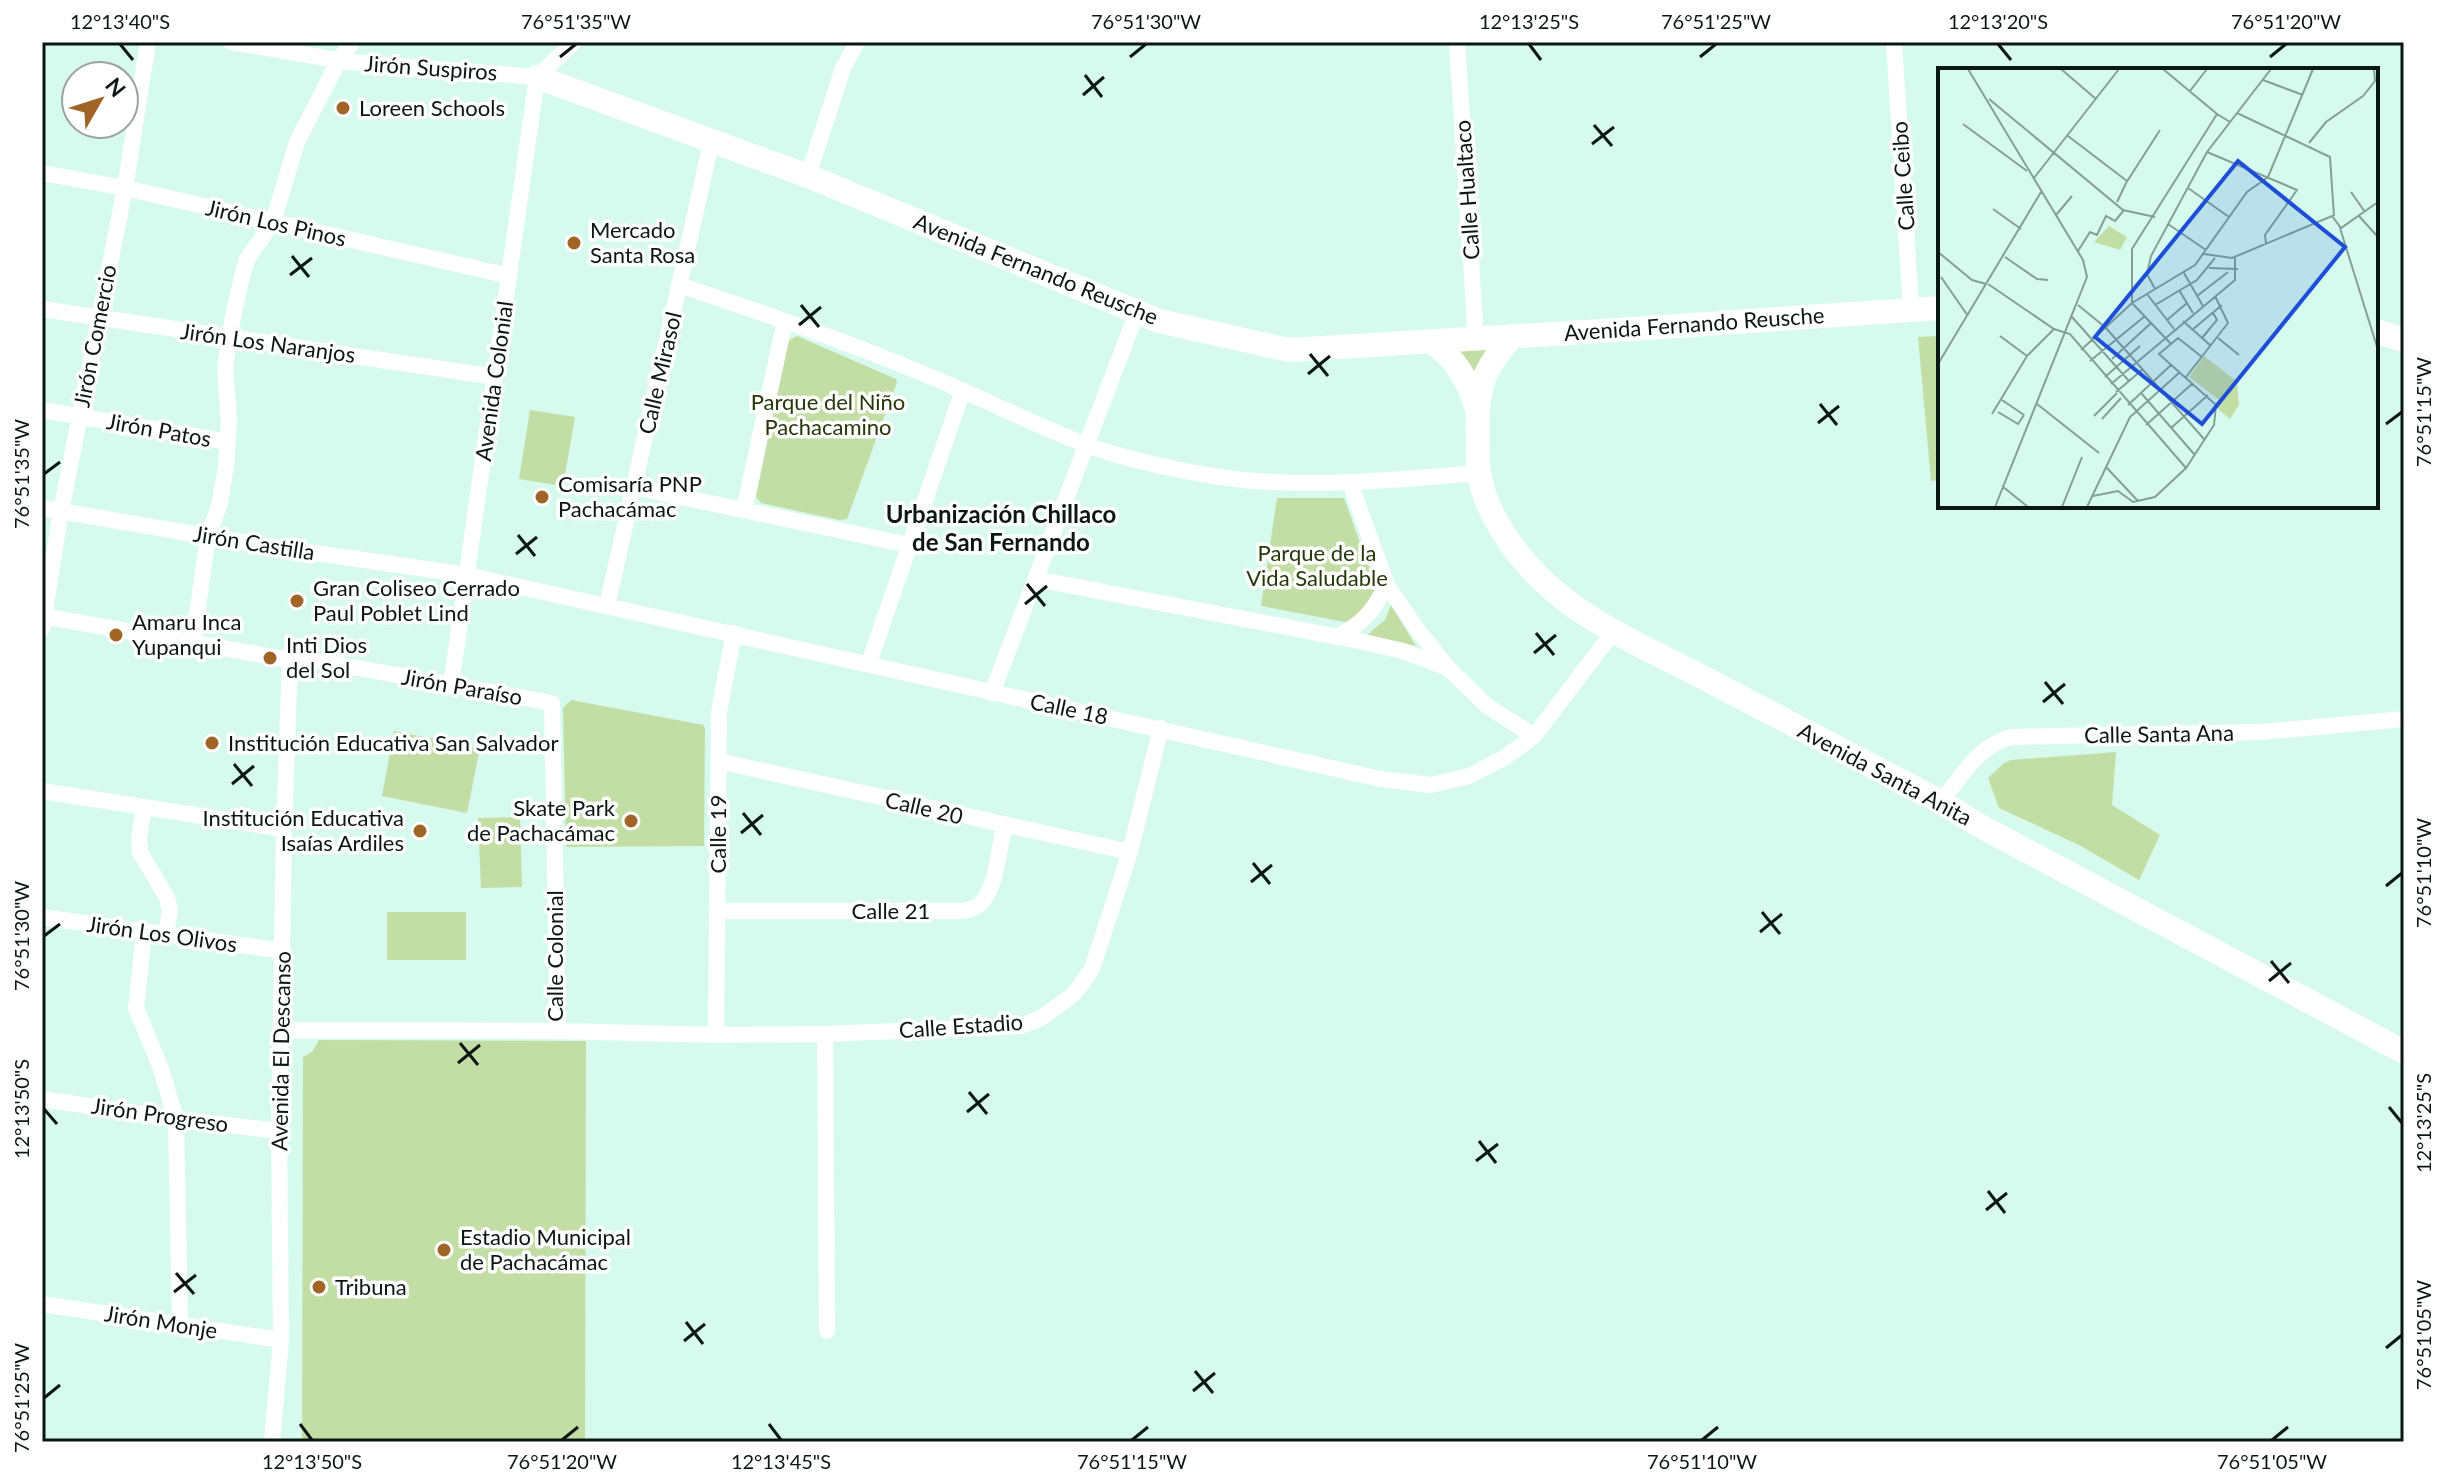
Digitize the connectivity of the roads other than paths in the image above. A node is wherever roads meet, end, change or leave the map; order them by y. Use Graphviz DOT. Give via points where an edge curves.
graph roads {
  1 [pos="148,42"];
  2 [pos="231,42"];
  3 [pos="352,42"];
  4 [pos="574,42"];
  5 [pos="857,42"];
  6 [pos="1457,42"];
  7 [pos="1894,42"];
  8 [pos="339,60"];
  9 [pos="537,77"];
  10 [pos="712,139"];
  11 [pos="42,173"];
  12 [pos="808,176"];
  13 [pos="125,188"];
  14 [pos="273,222"];
  15 [pos="509,276"];
  16 [pos="679,285"];
  17 [pos="1938,308"];
  18 [pos="42,309"];
  19 [pos="1911,309"];
  20 [pos="1137,312"];
  21 [pos="99,318"];
  22 [pos="785,321"];
  23 [pos="2378,332"];
  24 [pos="231,337"];
  25 [pos="1512,337"];
  26 [pos="1476,339"];
  27 [pos="2404,340"];
  28 [pos="1430,341"];
  29 [pos="495,377"];
  30 [pos="963,390"];
  31 [pos="1476,406"];
  32 [pos="42,410"];
  33 [pos="78,417"];
  34 [pos="228,442"];
  35 [pos="1087,445"];
  36 [pos="1479,473"];
  37 [pos="1350,483"];
  38 [pos="634,487"];
  39 [pos="42,508"];
  40 [pos="744,510"];
  41 [pos="61,511"];
  42 [pos="208,536"];
  43 [pos="909,545"];
  44 [pos="467,575"];
  45 [pos="1036,579"];
  46 [pos="1387,585"];
  47 [pos="607,606"];
  48 [pos="43,621"];
  49 [pos="1614,631"];
  50 [pos="734,633"];
  51 [pos="1337,637"];
  52 [pos="193,643"];
  53 [pos="290,660"];
  54 [pos="869,663"];
  55 [pos="1448,668"];
  56 [pos="451,686"];
  57 [pos="992,693"];
  58 [pos="552,703"];
  59 [pos="2404,719"];
  60 [pos="1161,728"];
  61 [pos="1534,736"];
  62 [pos="718,761"];
  63 [pos="42,791"];
  64 [pos="1941,802"];
  65 [pos="144,807"];
  66 [pos="1004,826"];
  67 [pos="284,829"];
  68 [pos="1130,852"];
  69 [pos="717,911"];
  70 [pos="42,917"];
  71 [pos="144,933"];
  72 [pos="166,935"];
  73 [pos="283,951"];
  74 [pos="281,1030"];
  75 [pos="558,1031"];
  76 [pos="825,1034"];
  77 [pos="716,1035"];
  78 [pos="2404,1052"];
  79 [pos="42,1099"];
  80 [pos="176,1119"];
  81 [pos="279,1131"];
  82 [pos="42,1304"];
  83 [pos="180,1326"];
  84 [pos="827,1331"];
  85 [pos="281,1340"];
  86 [pos="272,1442"];
  1 -- 13 [label="street, Jirón Comercio"];
  2 -- 8 [label="street, Jirón Suspiros"];
  3 -- 8 [label="street"];
  4 -- 9 [label="street"];
  5 -- 12 [label="street" via="843,68"];
  6 -- 26 [label="street, Calle Hualtaco"];
  7 -- 19 [label="street, Calle Ceibo"];
  8 -- 9 [label="street, Jirón Suspiros"];
  8 -- 14 [label="street" via="297,142"];
  9 -- 10 [label="street, Avenida Fernando Reusche"];
  9 -- 15 [label="street, Avenida Colonial"];
  10 -- 12 [label="street, Avenida Fernando Reusche"];
  10 -- 16 [label="street, Calle Mirasol"];
  11 -- 13 [label="street, Jirón Los Pinos"];
  12 -- 20 [label="street, Avenida Fernando Reusche"];
  13 -- 14 [label="street, Jirón Los Pinos"];
  13 -- 21 [label="street, Jirón Comercio"];
  14 -- 15 [label="street, Jirón Los Pinos"];
  14 -- 24 [label="street" via="247,259"];
  15 -- 29 [label="street, Avenida Colonial"];
  16 -- 22 [label="street"];
  16 -- 38 [label="street, Calle Mirasol"];
  17 -- 19 [label="street, Avenida Fernando Reusche"];
  18 -- 21 [label="street, Jirón Los Naranjos"];
  19 -- 25 [label="street, Avenida Fernando Reusche"];
  20 -- 28 [label="street, Avenida Fernando Reusche" via="1289,350"];
  20 -- 35 [label="street"];
  21 -- 24 [label="street, Jirón Los Naranjos"];
  21 -- 33 [label="street, Jirón Comercio"];
  22 -- 30 [label="street"];
  22 -- 40 [label="street"];
  23 -- 27 [label="street"];
  24 -- 29 [label="street, Jirón Los Naranjos"];
  24 -- 34 [label="street" via="225,366"];
  25 -- 26 [label="street, Avenida Fernando Reusche"];
  25 -- 31 [label="street, Avenida Santa Anita" via="1490,365"];
  26 -- 28 [label="street, Avenida Fernando Reusche"];
  28 -- 31 [label="street, Avenida Santa Anita" via="1458,367"];
  29 -- 44 [label="street, Avenida Colonial"];
  30 -- 35 [label="street"];
  30 -- 43 [label="street"];
  31 -- 36 [label="street, Avenida Santa Anita"];
  32 -- 33 [label="street, Jirón Patos"];
  33 -- 34 [label="street, Jirón Patos"];
  33 -- 41 [label="street, Jirón Comercio"];
  34 -- 42 [label="street" via="220,503"];
  35 -- 37 [label="street" via="1215,477"];
  35 -- 45 [label="street"];
  36 -- 37 [label="street"];
  36 -- 49 [label="street, Avenida Santa Anita" via="1484,494 1526,564 1550,588"];
  37 -- 46 [label="street"];
  38 -- 40 [label="street"];
  38 -- 47 [label="street, Calle Mirasol"];
  39 -- 41 [label="street, Jirón Castilla"];
  40 -- 43 [label="street"];
  41 -- 42 [label="street, Jirón Castilla"];
  41 -- 48 [label="street, Jirón Comercio"];
  42 -- 44 [label="street, Jirón Castilla"];
  42 -- 52 [label="street"];
  43 -- 54 [label="street"];
  44 -- 47 [label="street, Calle 18"];
  44 -- 56 [label="street, Avenida Colonial"];
  45 -- 51 [label="street"];
  45 -- 57 [label="street"];
  46 -- 51 [label="street" via="1370,614"];
  46 -- 55 [label="street"];
  47 -- 50 [label="street, Calle 18"];
  48 -- 52 [label="street, Jirón Paraíso"];
  49 -- 61 [label="street, Calle 18"];
  49 -- 64 [label="street, Avenida Santa Anita"];
  50 -- 54 [label="street, Calle 18"];
  50 -- 62 [label="street, Calle 19" via="719,712"];
  51 -- 55 [label="street" via="1403,651"];
  52 -- 53 [label="street, Jirón Paraíso"];
  53 -- 56 [label="street, Jirón Paraíso" via="297,657"];
  53 -- 67 [label="street, Avenida El Descanso"];
  54 -- 57 [label="street, Calle 18"];
  55 -- 61 [label="street" via="1486,705"];
  56 -- 58 [label="street, Jirón Paraíso"];
  57 -- 60 [label="street, Calle 18"];
  58 -- 75 [label="street, Calle Colonial"];
  59 -- 64 [label="street, Calle Santa Ana" via="2261,732 2012,737 1979,753"];
  60 -- 61 [label="street, Calle 18" via="1381,779 1431,785 1469,776"];
  60 -- 68 [label="street, Calle Estadio"];
  62 -- 66 [label="street, Calle 20"];
  62 -- 69 [label="street, Calle 19"];
  63 -- 65 [label="street"];
  64 -- 78 [label="street, Avenida Santa Anita"];
  65 -- 67 [label="street"];
  65 -- 72 [label="street" via="140,852 167,898"];
  66 -- 68 [label="street, Calle 20"];
  66 -- 69 [label="street, Calle 21" via="992,883 977,907"];
  67 -- 73 [label="street, Avenida El Descanso"];
  68 -- 76 [label="street, Calle Estadio" via="1092,969 1074,994 1041,1018 1021,1026"];
  69 -- 77 [label="street, Calle 19"];
  70 -- 71 [label="street, Jirón Los Olivos"];
  71 -- 72 [label="street, Jirón Los Olivos"];
  71 -- 80 [label="street" via="136,1008"];
  72 -- 73 [label="street, Jirón Los Olivos"];
  73 -- 74 [label="street, Avenida El Descanso"];
  74 -- 75 [label="street, Calle Colonial"];
  74 -- 81 [label="street, Avenida El Descanso"];
  75 -- 77 [label="street, Calle Estadio"];
  76 -- 77 [label="street, Calle Estadio"];
  76 -- 84 [label="street"];
  79 -- 80 [label="street, Jirón Progreso"];
  80 -- 81 [label="street, Jirón Progreso"];
  80 -- 83 [label="street"];
  81 -- 85 [label="street, Avenida El Descanso"];
  82 -- 83 [label="street, Jirón Monje"];
  83 -- 85 [label="street, Jirón Monje"];
  85 -- 86 [label="street, Avenida El Descanso"];
}
